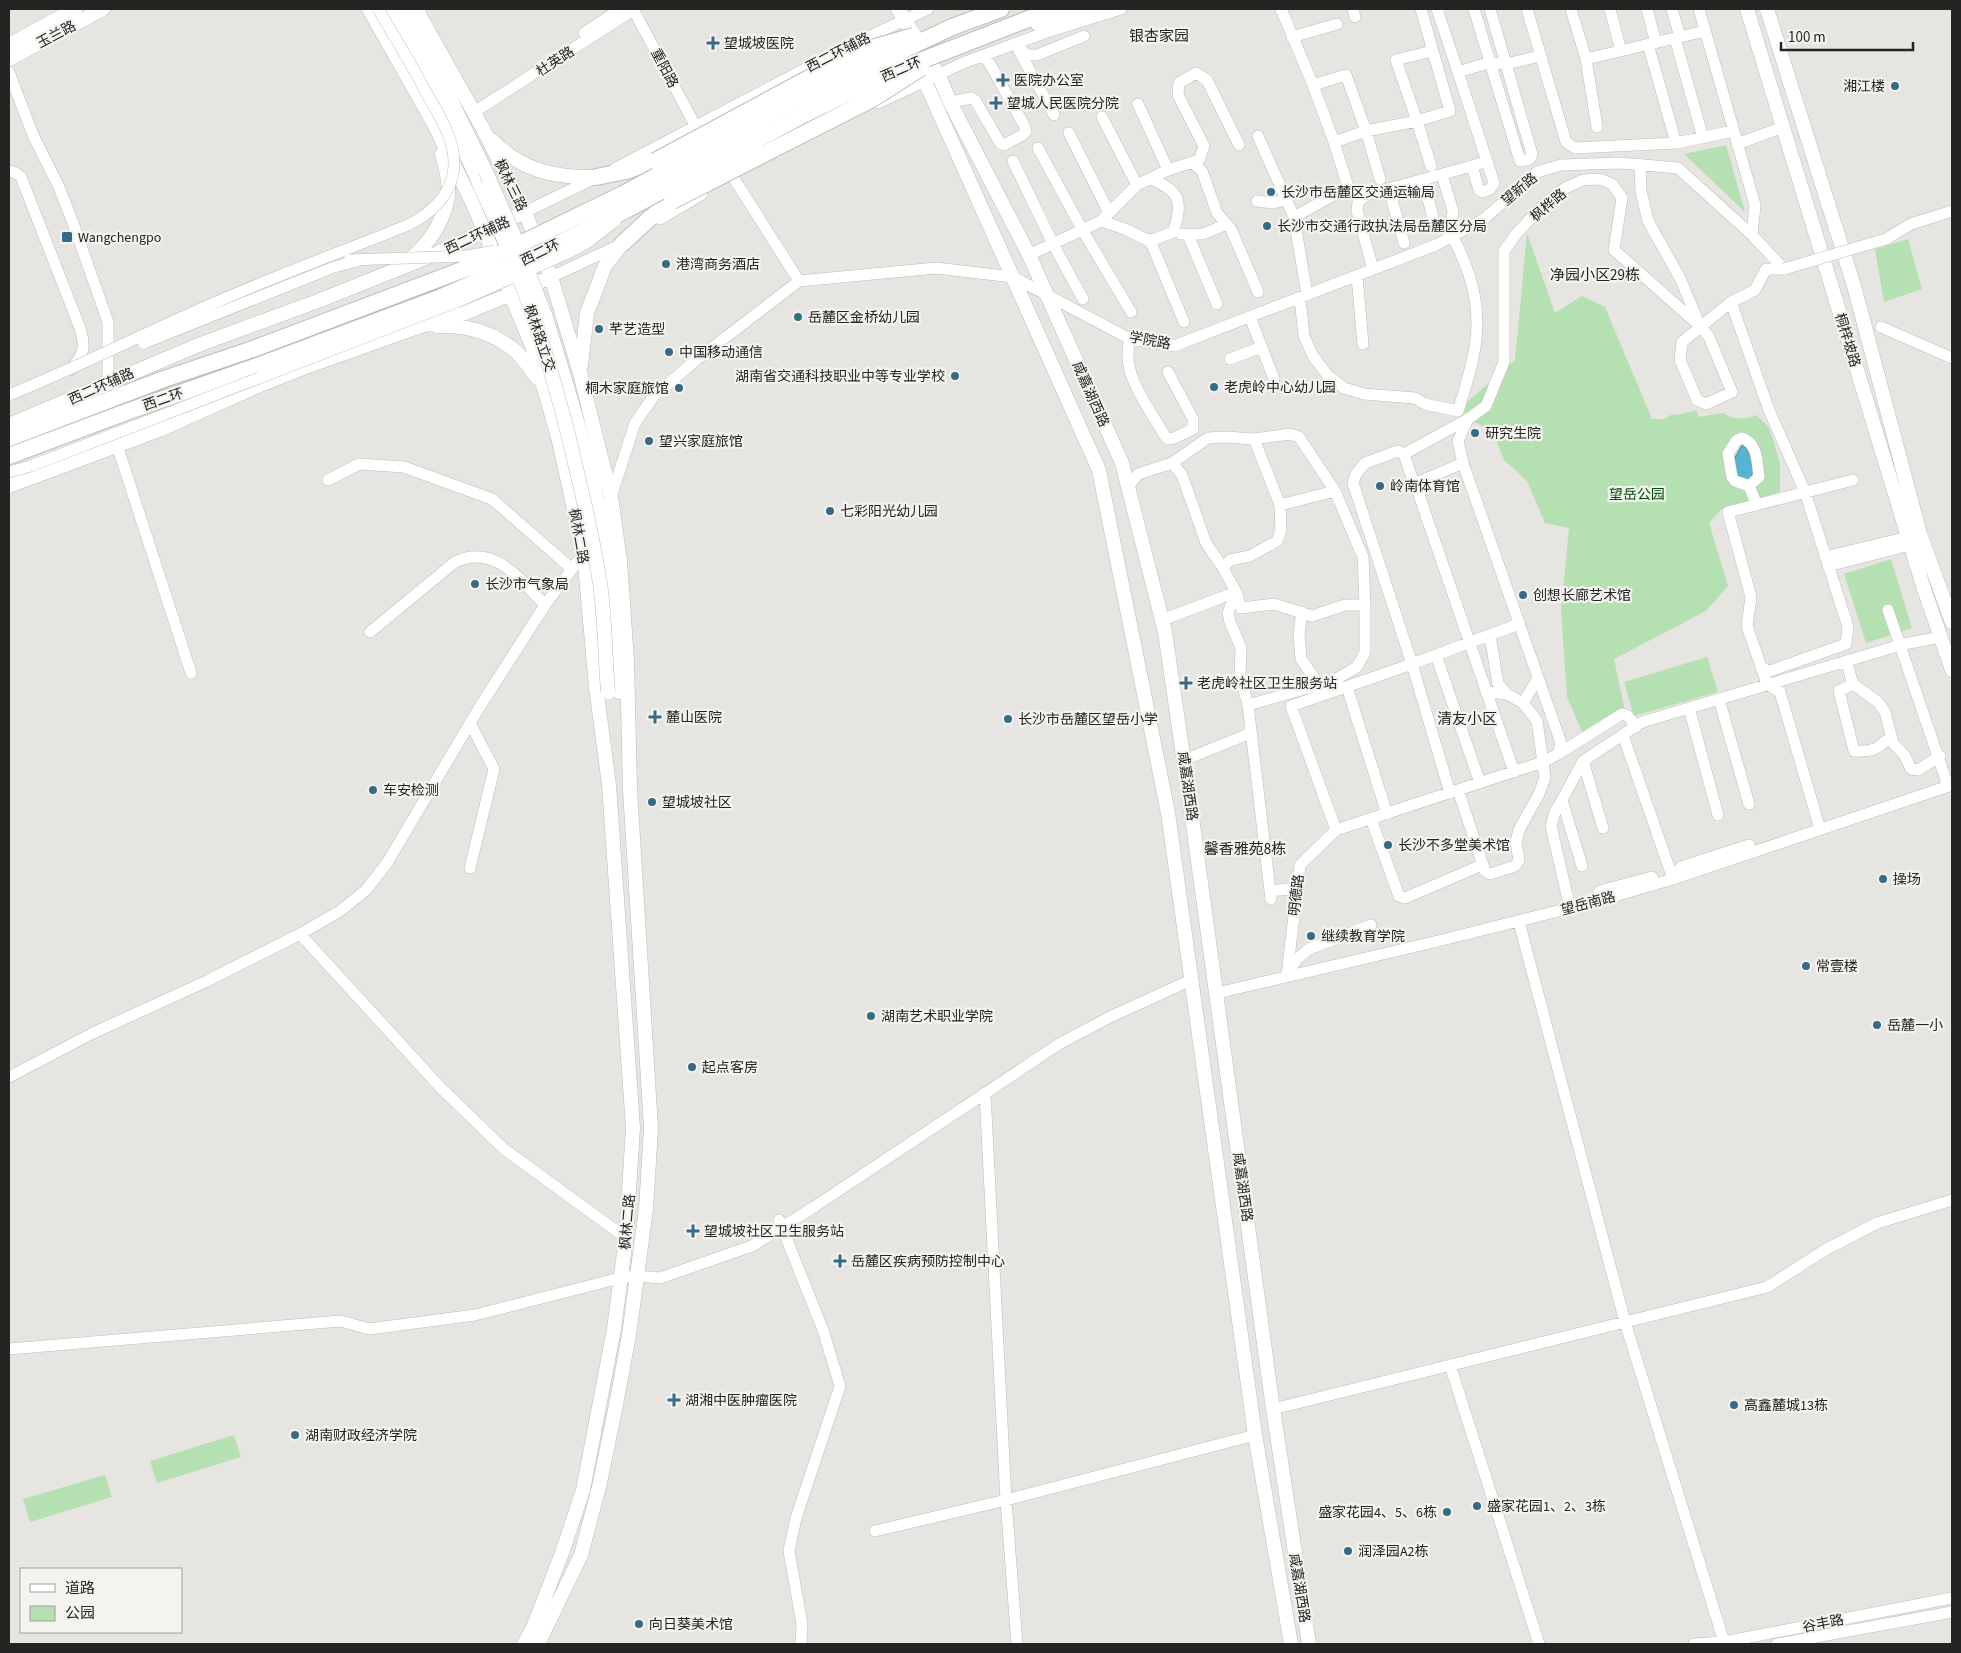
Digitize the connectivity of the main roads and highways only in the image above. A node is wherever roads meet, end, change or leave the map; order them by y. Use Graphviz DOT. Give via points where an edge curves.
graph roads {
  1 [pos="75,9"];
  2 [pos="104,9"];
  3 [pos="369,9"];
  4 [pos="389,9"];
  5 [pos="402,9"];
  6 [pos="416,9"];
  7 [pos="891,9"];
  8 [pos="1054,9"];
  9 [pos="1097,9"];
  10 [pos="1747,9"];
  11 [pos="1768,9"];
  12 [pos="997,10"];
  13 [pos="900,17"];
  14 [pos="952,27"];
  15 [pos="999,30"];
  16 [pos="9,45"];
  17 [pos="946,51"];
  18 [pos="9,59"];
  19 [pos="434,124"];
  20 [pos="482,128"];
  21 [pos="596,177"];
  22 [pos="525,212"];
  23 [pos="484,231"];
  24 [pos="622,244"];
  25 [pos="390,271"];
  26 [pos="550,277"];
  27 [pos="511,294"];
  28 [pos="421,326"];
  29 [pos="580,373"];
  30 [pos="543,384"];
  31 [pos="9,425"];
  32 [pos="9,438"];
  33 [pos="9,456"];
  34 [pos="9,486"];
  35 [pos="1952,622"];
  36 [pos="1952,670"];
  37 [pos="613,690"];
  38 [pos="609,785"];
  39 [pos="630,790"];
  40 [pos="524,1644"];
  41 [pos="538,1644"];
  42 [pos="1291,1644"];
  43 [pos="1309,1644"];
  1 -- 16 [label="main road, 玉兰路"];
  2 -- 18 [label="main road, 玉兰路"];
  3 -- 19 [label="main road"];
  4 -- 37 [label="main road, 枫林路立交, bridge" via="471,162 503,236 551,370 596,556"];
  5 -- 37 [label="main road, 枫林路立交, bridge" via="486,172 528,272 565,375 608,557 612,584"];
  6 -- 20 [label="main road, 枫林三路"];
  7 -- 13 [label="main road, 咸嘉湖西路"];
  8 -- 15 [label="highway, 西二环"];
  9 -- 15 [label="highway"];
  10 -- 36 [label="main road, 桐梓坡路" via="1909,541"];
  11 -- 35 [label="main road, 桐梓坡路" via="1854,286 1920,534"];
  12 -- 14 [label="highway, 西二环"];
  13 -- 42 [label="main road, 咸嘉湖西路" via="925,81 1100,470 1168,814 1255,1435"];
  13 -- 43 [label="main road, 咸嘉湖西路" via="938,74 1029,255 1122,463 1162,620"];
  14 -- 21 [label="highway, bridge" via="875,47 801,82 655,160 626,171"];
  14 -- 32 [label="highway, 西二环, bridge" via="797,100 623,194 519,245 447,276"];
  15 -- 17 [label="highway, 西二环"];
  17 -- 24 [label="highway, bridge" via="874,98 672,201"];
  17 -- 33 [label="highway, 西二环, bridge" via="889,73 803,115 628,209 479,281 398,314"];
  19 -- 23 [label="main road"];
  19 -- 25 [label="main road" via="448,182 442,214 426,244 412,258"];
  20 -- 21 [label="main road" via="510,156 538,170 570,178"];
  20 -- 22 [label="main road, 枫林三路"];
  22 -- 23 [label="main road, 西二环辅路"];
  22 -- 26 [label="main road, 枫林三路"];
  23 -- 25 [label="main road, 西二环辅路"];
  23 -- 27 [label="main road"];
  24 -- 29 [label="main road" via="605,266 587,313"];
  25 -- 31 [label="main road, 西二环辅路" via="201,344"];
  26 -- 27 [label="main road"];
  26 -- 29 [label="main road, 枫林三路"];
  27 -- 28 [label="main road"];
  27 -- 30 [label="main road, 枫林二路"];
  28 -- 30 [label="main road" via="465,326 499,339 514,350"];
  28 -- 34 [label="main road" via="260,385 174,424"];
  29 -- 39 [label="main road, 枫林二路" via="611,497 620,561 627,661"];
  30 -- 38 [label="main road, 枫林二路" via="584,553"];
  37 -- 38 [label="main road, 枫林二路"];
  37 -- 39 [label="main road, 枫林二路"];
  38 -- 40 [label="main road, 枫林二路" via="633,1128 626,1238 614,1329 583,1490 562,1553"];
  39 -- 41 [label="main road, 枫林二路" via="651,1128 646,1209 616,1410 599,1487 581,1555"];
}
